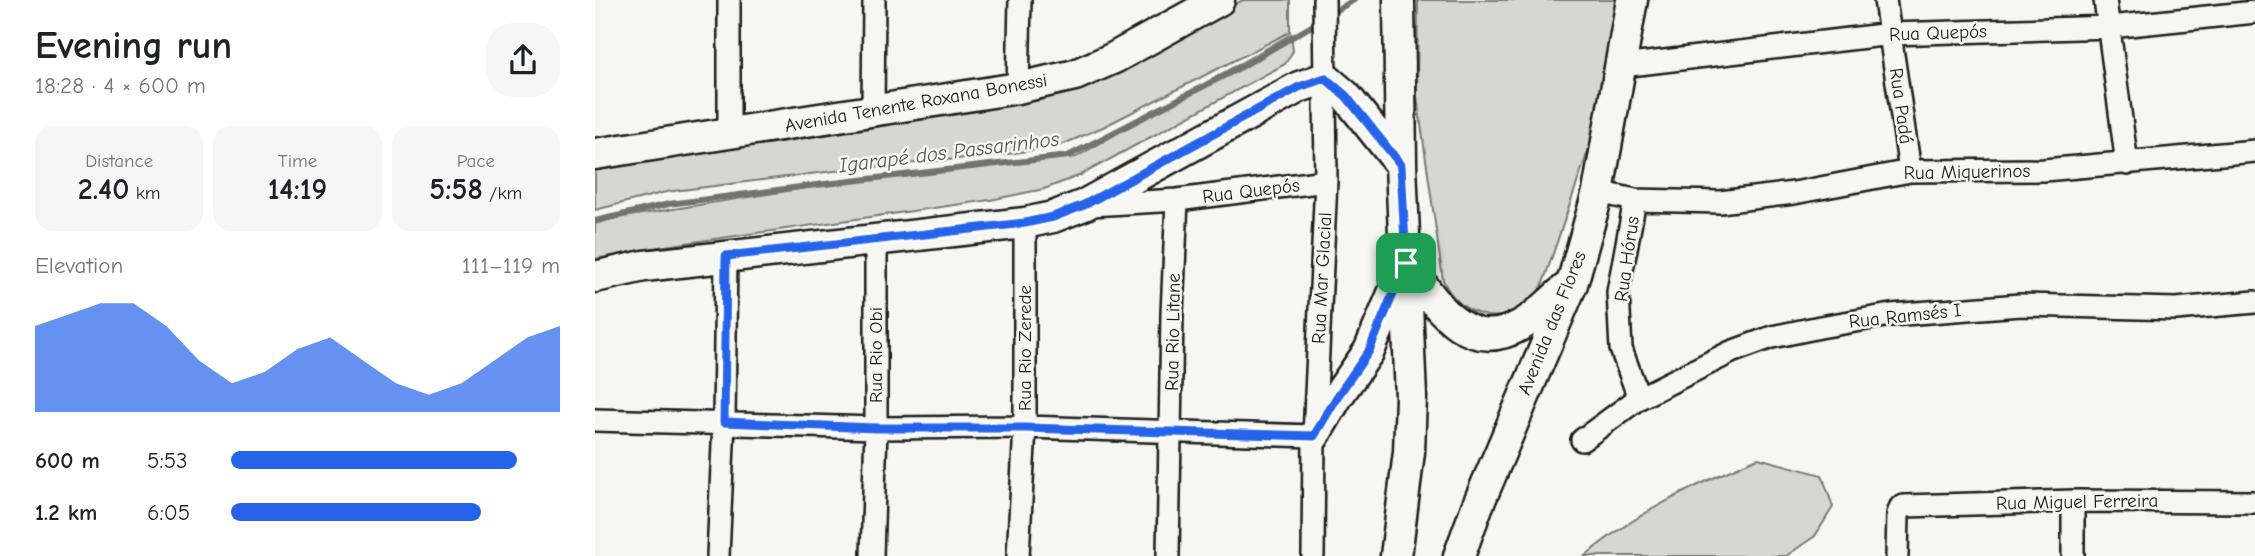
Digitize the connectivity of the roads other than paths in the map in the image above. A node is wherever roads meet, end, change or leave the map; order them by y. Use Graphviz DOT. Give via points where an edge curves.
graph roads {
  1 [pos="729,0"];
  2 [pos="874,0"];
  3 [pos="1020,0"];
  4 [pos="1219,0"];
  5 [pos="1324,0"];
  6 [pos="1632,0"];
  7 [pos="1885,0"];
  8 [pos="2105,0"];
  9 [pos="1399,8"];
  10 [pos="1178,12"];
  11 [pos="2255,12"];
  12 [pos="2110,27"];
  13 [pos="1891,34"];
  14 [pos="1325,64"];
  15 [pos="1622,66"];
  16 [pos="1018,88"];
  17 [pos="873,112"];
  18 [pos="729,134"];
  19 [pos="2255,151"];
  20 [pos="595,154"];
  21 [pos="2127,164"];
  22 [pos="1401,165"];
  23 [pos="1910,171"];
  24 [pos="1326,181"];
  25 [pos="1598,192"];
  26 [pos="1177,200"];
  27 [pos="1635,201"];
  28 [pos="1084,205"];
  29 [pos="1025,223"];
  30 [pos="876,238"];
  31 [pos="726,256"];
  32 [pos="1406,263"];
  33 [pos="595,277"];
  34 [pos="1572,284"];
  35 [pos="2255,302"];
  36 [pos="1639,398"];
  37 [pos="595,420"];
  38 [pos="724,422"];
  39 [pos="876,428"];
  40 [pos="1025,428"];
  41 [pos="1171,432"];
  42 [pos="1314,436"];
  43 [pos="1582,440"];
  44 [pos="2073,501"];
  45 [pos="2255,502"];
  46 [pos="718,556"];
  47 [pos="872,556"];
  48 [pos="1018,556"];
  49 [pos="1168,556"];
  50 [pos="1313,556"];
  51 [pos="1396,556"];
  52 [pos="1459,556"];
  53 [pos="1897,556"];
  54 [pos="2073,556"];
  1 -- 18 [label="street"];
  2 -- 17 [label="street"];
  3 -- 16 [label="street"];
  4 -- 10 [label="main road, Avenida Tenente Roxana Bonessi"];
  5 -- 14 [label="street, Rua Mar Glacial"];
  6 -- 15 [label="main road, Avenida das Flores"];
  7 -- 13 [label="street, Rua Padá"];
  8 -- 12 [label="street"];
  9 -- 22 [label="main road"];
  10 -- 16 [label="main road, Avenida Tenente Roxana Bonessi" via="1114,58 1075,75"];
  11 -- 12 [label="street, Rua Quepós"];
  12 -- 13 [label="street, Rua Quepós"];
  12 -- 21 [label="street"];
  13 -- 15 [label="street, Rua Quepós"];
  13 -- 23 [label="street, Rua Padá"];
  14 -- 22 [label="main road"];
  14 -- 24 [label="street, Rua Mar Glacial"];
  14 -- 28 [label="main road" via="1299,87"];
  15 -- 25 [label="main road, Avenida das Flores"];
  16 -- 17 [label="main road, Avenida Tenente Roxana Bonessi"];
  17 -- 18 [label="main road, Avenida Tenente Roxana Bonessi"];
  18 -- 20 [label="main road, Avenida Tenente Roxana Bonessi"];
  19 -- 21 [label="street, Rua Miquerinos"];
  21 -- 23 [label="street, Rua Miquerinos"];
  22 -- 32 [label="main road"];
  23 -- 27 [label="street, Rua Miquerinos" via="1760,198"];
  24 -- 26 [label="street, Rua Quepós"];
  24 -- 42 [label="street, Rua Mar Glacial"];
  25 -- 27 [label="street, Rua Miquerinos"];
  25 -- 34 [label="main road, Avenida das Flores"];
  26 -- 28 [label="street"];
  26 -- 41 [label="street, Rua Rio Litane"];
  27 -- 36 [label="street, Rua Hórus" via="1618,292 1621,349"];
  28 -- 29 [label="main road"];
  29 -- 30 [label="main road"];
  29 -- 40 [label="street, Rua Rio Zerede"];
  30 -- 31 [label="main road"];
  30 -- 39 [label="street, Rua Rio Obi"];
  31 -- 33 [label="main road"];
  31 -- 38 [label="street"];
  32 -- 34 [label="main road" via="1457,326 1481,335 1523,325"];
  32 -- 42 [label="main road" via="1369,351"];
  32 -- 51 [label="main road" via="1410,438"];
  34 -- 52 [label="main road, Avenida das Flores"];
  35 -- 36 [label="street, Rua Ramsés I" via="2176,309 2020,305 1891,315 1772,337"];
  36 -- 43 [label="street, Rua Ramsés I"];
  37 -- 38 [label="street"];
  38 -- 39 [label="street"];
  38 -- 46 [label="street"];
  39 -- 40 [label="street"];
  39 -- 47 [label="street, Rua Rio Obi"];
  40 -- 41 [label="street"];
  40 -- 48 [label="street, Rua Rio Zerede"];
  41 -- 42 [label="street"];
  41 -- 49 [label="street, Rua Rio Litane"];
  42 -- 50 [label="street, Rua Mar Glacial"];
  44 -- 45 [label="street, Rua Miguel Ferreira"];
  44 -- 53 [label="street, Rua Miguel Ferreira" via="1904,506 1900,508"];
  44 -- 54 [label="street"];
}
